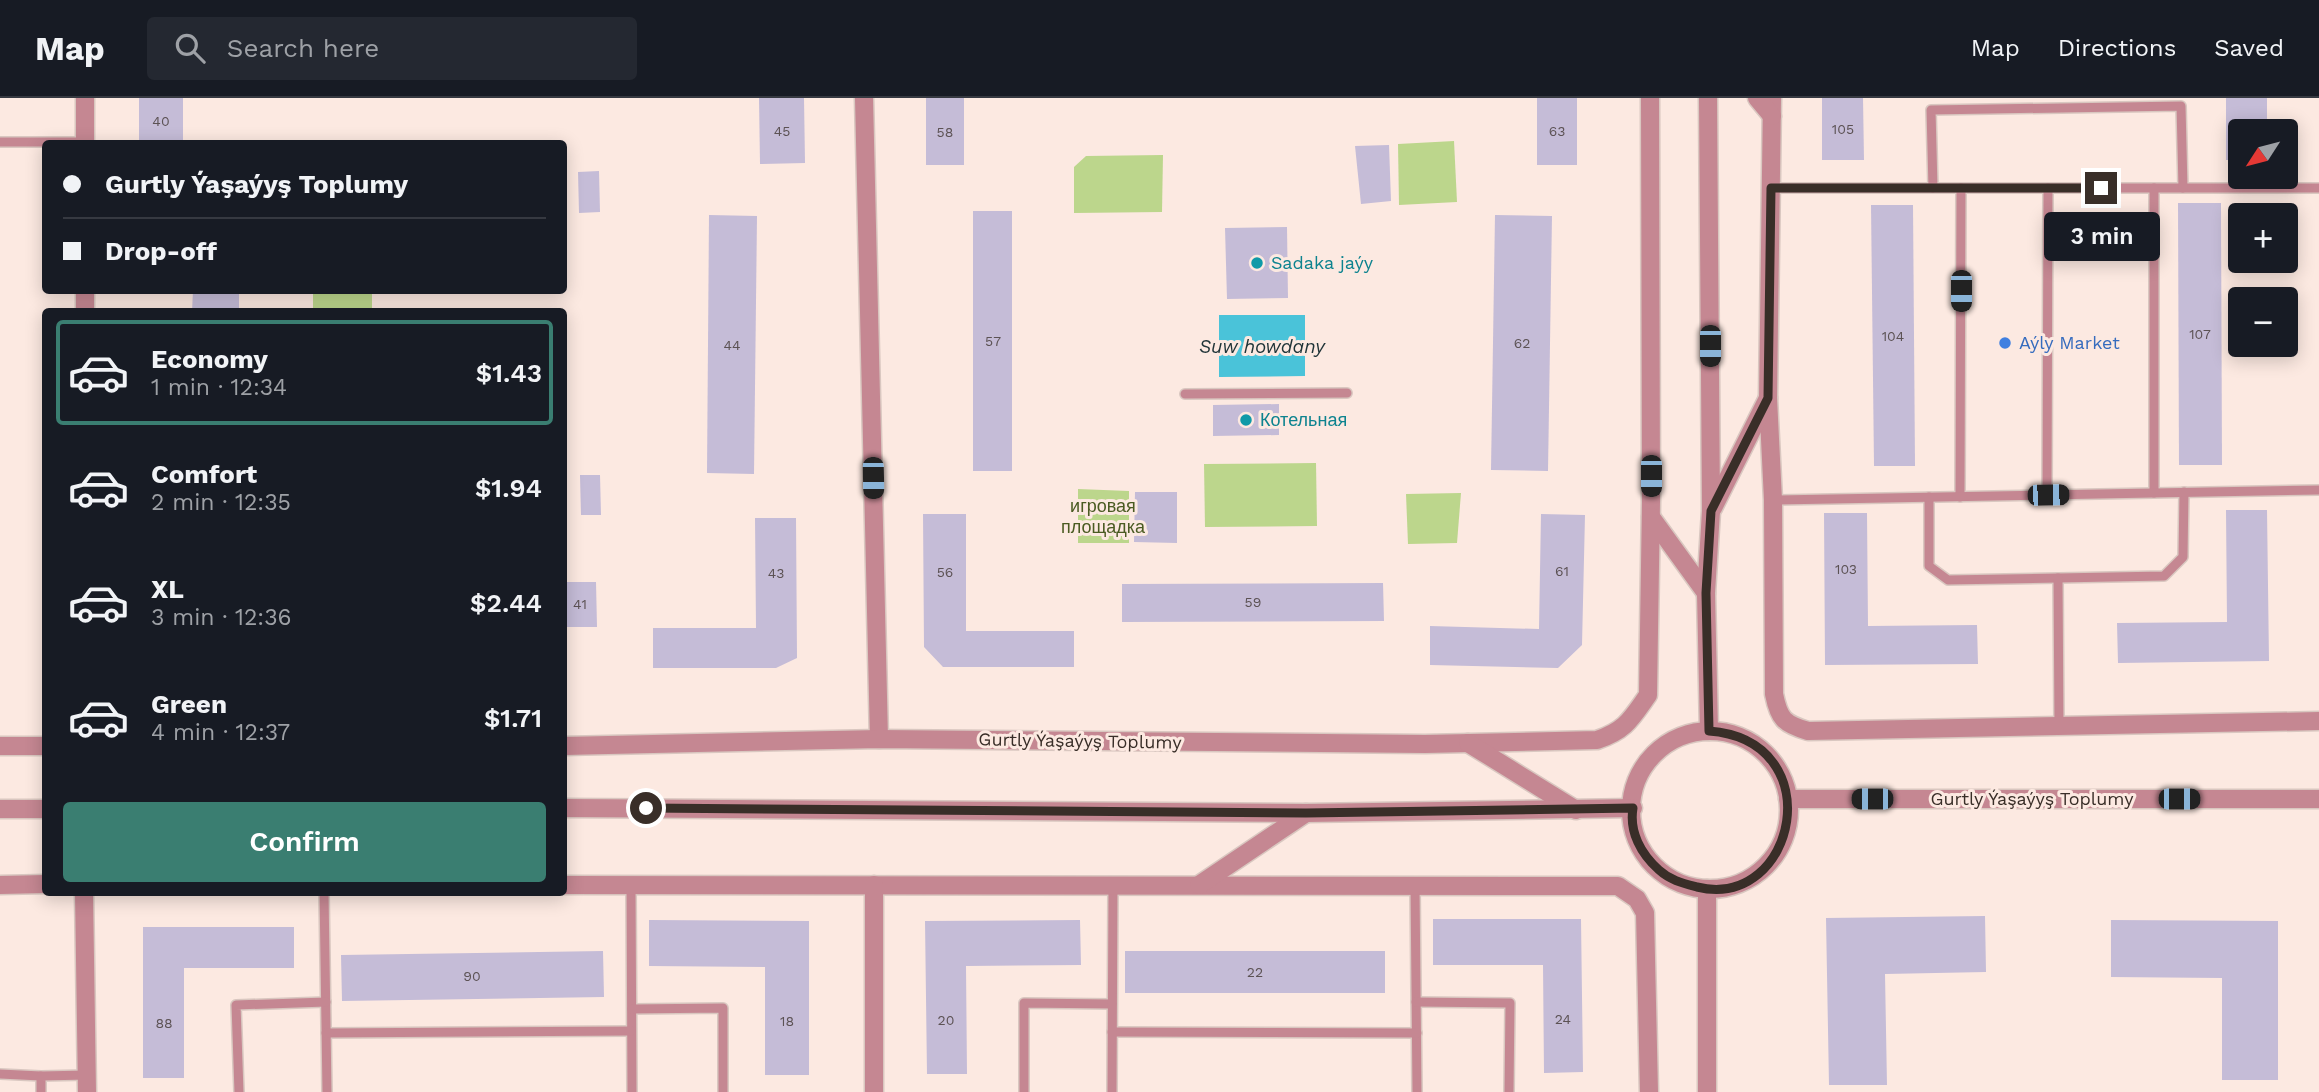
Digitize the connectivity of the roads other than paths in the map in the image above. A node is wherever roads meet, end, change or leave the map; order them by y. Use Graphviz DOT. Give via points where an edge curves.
graph roads {
  1 [pos="85,98"];
  2 [pos="864,98"];
  3 [pos="1650,98"];
  4 [pos="1708,98"];
  5 [pos="1757,98"];
  6 [pos="2057,103"];
  7 [pos="1772,107"];
  8 [pos="85,140"];
  9 [pos="0,142"];
  10 [pos="42,142"];
  11 [pos="1771,188"];
  12 [pos="1933,188"];
  13 [pos="1961,188"];
  14 [pos="2048,188"];
  15 [pos="2154,188"];
  16 [pos="2183,188"];
  17 [pos="2319,188"];
  18 [pos="1347,393"];
  19 [pos="1185,394"];
  20 [pos="1768,398"];
  21 [pos="2319,490"];
  22 [pos="2184,492"];
  23 [pos="2154,493"];
  24 [pos="2048,495"];
  25 [pos="1929,497"];
  26 [pos="1960,497"];
  27 [pos="1773,500"];
  28 [pos="1711,511"];
  29 [pos="1651,517"];
  30 [pos="2058,578"];
  31 [pos="1706,593"];
  32 [pos="2319,722"];
  33 [pos="2059,727"];
  34 [pos="1709,731"];
  35 [pos="879,739"];
  36 [pos="1468,743"];
  37 [pos="0,746"];
  38 [pos="42,746"];
  39 [pos="567,746"];
  40 [pos="1788,799"];
  41 [pos="2319,799"];
  42 [pos="567,808"];
  43 [pos="1633,808"];
  44 [pos="0,809"];
  45 [pos="42,809"];
  46 [pos="1576,810"];
  47 [pos="1306,813"];
  48 [pos="42,884"];
  49 [pos="0,885"];
  50 [pos="567,885"];
  51 [pos="631,885"];
  52 [pos="874,885"];
  53 [pos="1113,886"];
  54 [pos="1199,886"];
  55 [pos="1415,886"];
  56 [pos="1707,889"];
  57 [pos="84,896"];
  58 [pos="324,896"];
  59 [pos="326,1002"];
  60 [pos="1416,1002"];
  61 [pos="1112,1004"];
  62 [pos="632,1009"];
  63 [pos="631,1031"];
  64 [pos="1112,1032"];
  65 [pos="326,1033"];
  66 [pos="1417,1033"];
  67 [pos="0,1074"];
  68 [pos="41,1076"];
  69 [pos="87,1084"];
  70 [pos="41,1092"];
  71 [pos="239,1092"];
  72 [pos="327,1092"];
  73 [pos="632,1092"];
  74 [pos="723,1092"];
  75 [pos="874,1092"];
  76 [pos="1024,1092"];
  77 [pos="1112,1092"];
  78 [pos="1418,1092"];
  79 [pos="1509,1092"];
  80 [pos="1649,1092"];
  81 [pos="1707,1092"];
  1 -- 8 [label="street"];
  2 -- 35 [label="street"];
  3 -- 29 [label="street"];
  4 -- 28 [label="street"];
  5 -- 7 [label="street"];
  6 -- 12 [label="lane" via="1931,110"];
  6 -- 16 [label="lane" via="2181,106"];
  7 -- 11 [label="street"];
  9 -- 10 [label="lane"];
  11 -- 12 [label="lane"];
  11 -- 20 [label="street"];
  12 -- 13 [label="lane"];
  13 -- 14 [label="lane"];
  13 -- 26 [label="lane"];
  14 -- 15 [label="lane"];
  14 -- 24 [label="lane"];
  15 -- 16 [label="lane"];
  15 -- 23 [label="lane"];
  16 -- 17 [label="lane"];
  18 -- 19 [label="lane"];
  20 -- 27 [label="street"];
  20 -- 28 [label="street"];
  21 -- 22 [label="lane"];
  22 -- 23 [label="lane"];
  22 -- 30 [label="lane" via="2183,557 2164,576"];
  23 -- 24 [label="lane"];
  24 -- 26 [label="lane"];
  25 -- 26 [label="lane"];
  25 -- 27 [label="lane"];
  25 -- 30 [label="lane" via="1929,566 1948,580"];
  27 -- 33 [label="street" via="1774,694 1778,714 1791,726 1808,731"];
  28 -- 31 [label="street"];
  29 -- 31 [label="street"];
  29 -- 36 [label="street, Gurtly Ýaşaýyş Toplumy" via="1648,695 1633,717 1617,733 1597,740"];
  30 -- 33 [label="lane"];
  31 -- 34 [label="street"];
  32 -- 33 [label="street"];
  34 -- 40 [label="street" via="1737,735 1761,750 1779,772"];
  34 -- 43 [label="street" via="1680,736 1656,752 1638,775"];
  35 -- 36 [label="street, Gurtly Ýaşaýyş Toplumy"];
  35 -- 39 [label="street, Gurtly Ýaşaýyş Toplumy"];
  36 -- 46 [label="street"];
  37 -- 38 [label="street"];
  40 -- 41 [label="street, Gurtly Ýaşaýyş Toplumy"];
  40 -- 56 [label="street" via="1787,830 1763,869 1737,884"];
  42 -- 47 [label="street"];
  43 -- 46 [label="street"];
  43 -- 56 [label="street" via="1635,835 1651,863 1676,882"];
  44 -- 45 [label="street"];
  46 -- 47 [label="street"];
  47 -- 54 [label="street"];
  48 -- 49 [label="street"];
  50 -- 51 [label="street"];
  51 -- 52 [label="street"];
  51 -- 62 [label="lane"];
  52 -- 53 [label="street"];
  52 -- 75 [label="street"];
  53 -- 54 [label="street"];
  53 -- 61 [label="lane"];
  54 -- 55 [label="street"];
  55 -- 60 [label="lane"];
  55 -- 80 [label="street" via="1618,886 1637,899 1645,913"];
  56 -- 81 [label="street"];
  57 -- 69 [label="street"];
  58 -- 59 [label="lane"];
  59 -- 65 [label="lane"];
  59 -- 71 [label="lane" via="236,1005"];
  60 -- 66 [label="lane"];
  60 -- 79 [label="lane" via="1510,1003"];
  61 -- 64 [label="lane"];
  61 -- 76 [label="lane" via="1024,1003"];
  62 -- 63 [label="lane"];
  62 -- 74 [label="lane" via="723,1008"];
  63 -- 65 [label="lane"];
  63 -- 73 [label="lane"];
  64 -- 66 [label="lane"];
  64 -- 77 [label="lane"];
  65 -- 72 [label="lane"];
  66 -- 78 [label="lane"];
  67 -- 68 [label="lane"];
  68 -- 69 [label="lane"];
  68 -- 70 [label="lane"];
}
